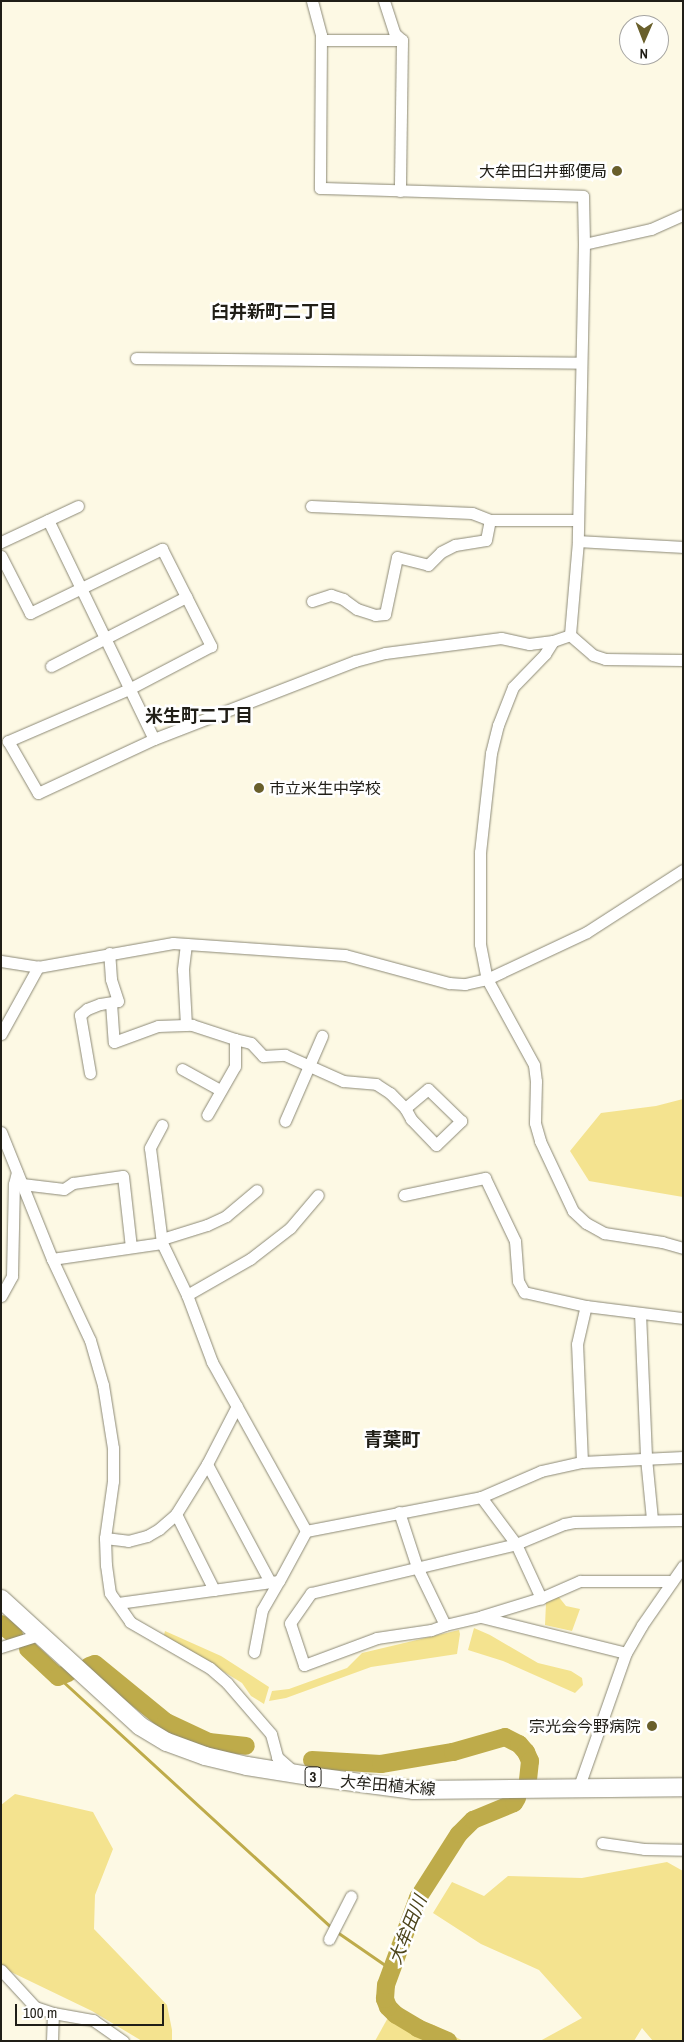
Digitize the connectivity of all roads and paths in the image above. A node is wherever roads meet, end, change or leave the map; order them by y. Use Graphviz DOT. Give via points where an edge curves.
graph roads {
  1 [pos="312,1"];
  2 [pos="384,1"];
  3 [pos="321,40"];
  4 [pos="402,40"];
  5 [pos="400,191"];
  6 [pos="683,216"];
  7 [pos="584,244"];
  8 [pos="136,358"];
  9 [pos="581,363"];
  10 [pos="78,506"];
  11 [pos="311,506"];
  12 [pos="48,520"];
  13 [pos="490,520"];
  14 [pos="578,520"];
  15 [pos="1,542"];
  16 [pos="578,542"];
  17 [pos="683,547"];
  18 [pos="1,556"];
  19 [pos="82,588"];
  20 [pos="186,597"];
  21 [pos="312,601"];
  22 [pos="570,635"];
  23 [pos="106,638"];
  24 [pos="553,641"];
  25 [pos="683,660"];
  26 [pos="51,666"];
  27 [pos="129,688"];
  28 [pos="154,739"];
  29 [pos="683,870"];
  30 [pos="186,944"];
  31 [pos="109,953"];
  32 [pos="1,961"];
  33 [pos="38,967"];
  34 [pos="487,979"];
  35 [pos="111,1003"];
  36 [pos="186,1025"];
  37 [pos="1,1034"];
  38 [pos="322,1036"];
  39 [pos="235,1039"];
  40 [pos="308,1065"];
  41 [pos="182,1069"];
  42 [pos="90,1073"];
  43 [pos="220,1090"];
  44 [pos="405,1108"];
  45 [pos="207,1115"];
  46 [pos="285,1121"];
  47 [pos="162,1125"];
  48 [pos="1,1132"];
  49 [pos="17,1172"];
  50 [pos="22,1184"];
  51 [pos="257,1190"];
  52 [pos="318,1195"];
  53 [pos="404,1195"];
  54 [pos="162,1241"];
  55 [pos="132,1247"];
  56 [pos="683,1248"];
  57 [pos="52,1260"];
  58 [pos="187,1295"];
  59 [pos="1,1296"];
  60 [pos="586,1306"];
  61 [pos="640,1313"];
  62 [pos="683,1318"];
  63 [pos="237,1406"];
  64 [pos="683,1457"];
  65 [pos="646,1458"];
  66 [pos="582,1462"];
  67 [pos="207,1464"];
  68 [pos="481,1496"];
  69 [pos="399,1512"];
  70 [pos="176,1514"];
  71 [pos="652,1520"];
  72 [pos="683,1520"];
  73 [pos="306,1532"];
  74 [pos="105,1538"];
  75 [pos="516,1544"];
  76 [pos="683,1566"];
  77 [pos="417,1567"];
  78 [pos="274,1581"];
  79 [pos="672,1581"];
  80 [pos="214,1590"];
  81 [pos="541,1598"];
  82 [pos="1,1599"];
  83 [pos="118,1603"];
  84 [pos="481,1616"];
  85 [pos="445,1625"];
  86 [pos="42,1634"];
  87 [pos="1,1648"];
  88 [pos="254,1652"];
  89 [pos="626,1653"];
  90 [pos="296,1773"];
  91 [pos="683,1787"];
  92 [pos="578,1789"];
  93 [pos="602,1844"];
  94 [pos="683,1850"];
  95 [pos="352,1896"];
  96 [pos="329,1939"];
  97 [pos="1,1970"];
  98 [pos="53,2013"];
  99 [pos="52,2041"];
  100 [pos="123,2041"];
  1 -- 3 [label="street"];
  2 -- 4 [label="street" via="395,34"];
  3 -- 4 [label="street"];
  3 -- 5 [label="street" via="320,188"];
  4 -- 5 [label="street"];
  5 -- 7 [label="street" via="583,196"];
  6 -- 7 [label="street" via="651,229"];
  7 -- 9 [label="street"];
  8 -- 9 [label="street"];
  9 -- 14 [label="street"];
  10 -- 12 [label="street"];
  11 -- 13 [label="street" via="472,513"];
  12 -- 15 [label="street"];
  12 -- 19 [label="street"];
  13 -- 14 [label="street"];
  13 -- 21 [label="street" via="486,540 454,546 441,552 428,565 397,558 385,614 375,615 357,609 331,595"];
  14 -- 16 [label="street"];
  16 -- 17 [label="street"];
  16 -- 22 [label="street"];
  18 -- 19 [label="street" via="30,613"];
  19 -- 20 [label="street" via="162,549"];
  19 -- 23 [label="street"];
  20 -- 23 [label="street"];
  20 -- 27 [label="street" via="210,646"];
  22 -- 24 [label="street"];
  22 -- 25 [label="street" via="593,655 605,659"];
  23 -- 26 [label="street"];
  23 -- 27 [label="street"];
  24 -- 28 [label="street" via="529,644 501,638 385,653 355,661"];
  24 -- 34 [label="street" via="513,687 491,753 480,852 480,944"];
  27 -- 28 [label="street"];
  27 -- 28 [label="street" via="8,741 38,793"];
  29 -- 34 [label="street" via="587,932"];
  30 -- 31 [label="street" via="152,945"];
  30 -- 34 [label="street" via="345,955 449,983 465,984"];
  30 -- 36 [label="street" via="183,970"];
  31 -- 33 [label="street"];
  31 -- 35 [label="street" via="111,979 118,1001"];
  32 -- 33 [label="street"];
  33 -- 37 [label="street"];
  34 -- 56 [label="street" via="534,1065 535,1123 540,1141 573,1211 604,1233"];
  35 -- 36 [label="street" via="114,1042 158,1026"];
  35 -- 42 [label="street" via="87,1009 80,1016"];
  36 -- 39 [label="street"];
  38 -- 40 [label="street"];
  39 -- 40 [label="street" via="251,1043 263,1056 285,1055"];
  39 -- 43 [label="street" via="235,1066"];
  40 -- 44 [label="street" via="343,1081 376,1084"];
  40 -- 46 [label="street"];
  41 -- 43 [label="street"];
  43 -- 45 [label="street"];
  44 -- 44 [label="street" via="428,1089 461,1121 436,1146"];
  47 -- 54 [label="street" via="150,1148"];
  48 -- 49 [label="street"];
  49 -- 50 [label="street"];
  49 -- 59 [label="street" via="12,1276"];
  50 -- 55 [label="street" via="64,1189 72,1183 123,1176"];
  50 -- 57 [label="street"];
  51 -- 54 [label="street" via="226,1216"];
  52 -- 58 [label="street" via="290,1228 250,1259"];
  53 -- 60 [label="street" via="485,1178 515,1241 518,1282 524,1292"];
  54 -- 55 [label="street"];
  54 -- 58 [label="street"];
  55 -- 57 [label="street"];
  57 -- 74 [label="street" via="90,1340 108,1411 113,1481"];
  58 -- 63 [label="street" via="212,1362"];
  60 -- 61 [label="street"];
  60 -- 66 [label="street" via="577,1344"];
  61 -- 62 [label="street"];
  61 -- 65 [label="street"];
  63 -- 67 [label="street"];
  63 -- 73 [label="street"];
  64 -- 65 [label="street"];
  65 -- 66 [label="street"];
  65 -- 71 [label="street"];
  66 -- 68 [label="street" via="541,1471"];
  67 -- 70 [label="street"];
  67 -- 78 [label="street"];
  68 -- 69 [label="street"];
  68 -- 75 [label="street"];
  69 -- 73 [label="street"];
  69 -- 77 [label="street"];
  70 -- 74 [label="street" via="148,1536 128,1541"];
  70 -- 80 [label="street"];
  71 -- 72 [label="street"];
  71 -- 75 [label="street" via="574,1522"];
  73 -- 78 [label="street"];
  74 -- 83 [label="street" via="110,1593"];
  75 -- 77 [label="street"];
  75 -- 81 [label="street"];
  76 -- 79 [label="street"];
  77 -- 85 [label="street"];
  77 -- 85 [label="street" via="310,1593 290,1623 304,1665 378,1638"];
  78 -- 80 [label="street"];
  78 -- 88 [label="street" via="262,1610"];
  79 -- 81 [label="street" via="580,1582"];
  79 -- 89 [label="street"];
  80 -- 83 [label="street"];
  81 -- 84 [label="street"];
  82 -- 86 [label="main road, 大牟田植木線 / 3"];
  83 -- 90 [label="street" via="130,1622 210,1668 227,1683 271,1734 277,1757"];
  84 -- 85 [label="street"];
  84 -- 89 [label="street"];
  86 -- 87 [label="street"];
  86 -- 90 [label="main road, 大牟田植木線 / 3" via="118,1708 167,1742 247,1766"];
  89 -- 92 [label="street"];
  90 -- 92 [label="main road, 大牟田植木線 / 3" via="414,1790"];
  91 -- 92 [label="main road, 大牟田植木線 / 3"];
  93 -- 94 [label="street"];
  95 -- 96 [label="street"];
  97 -- 98 [label="street" via="36,2007"];
  98 -- 99 [label="street"];
  98 -- 100 [label="street" via="93,2020"];
}
